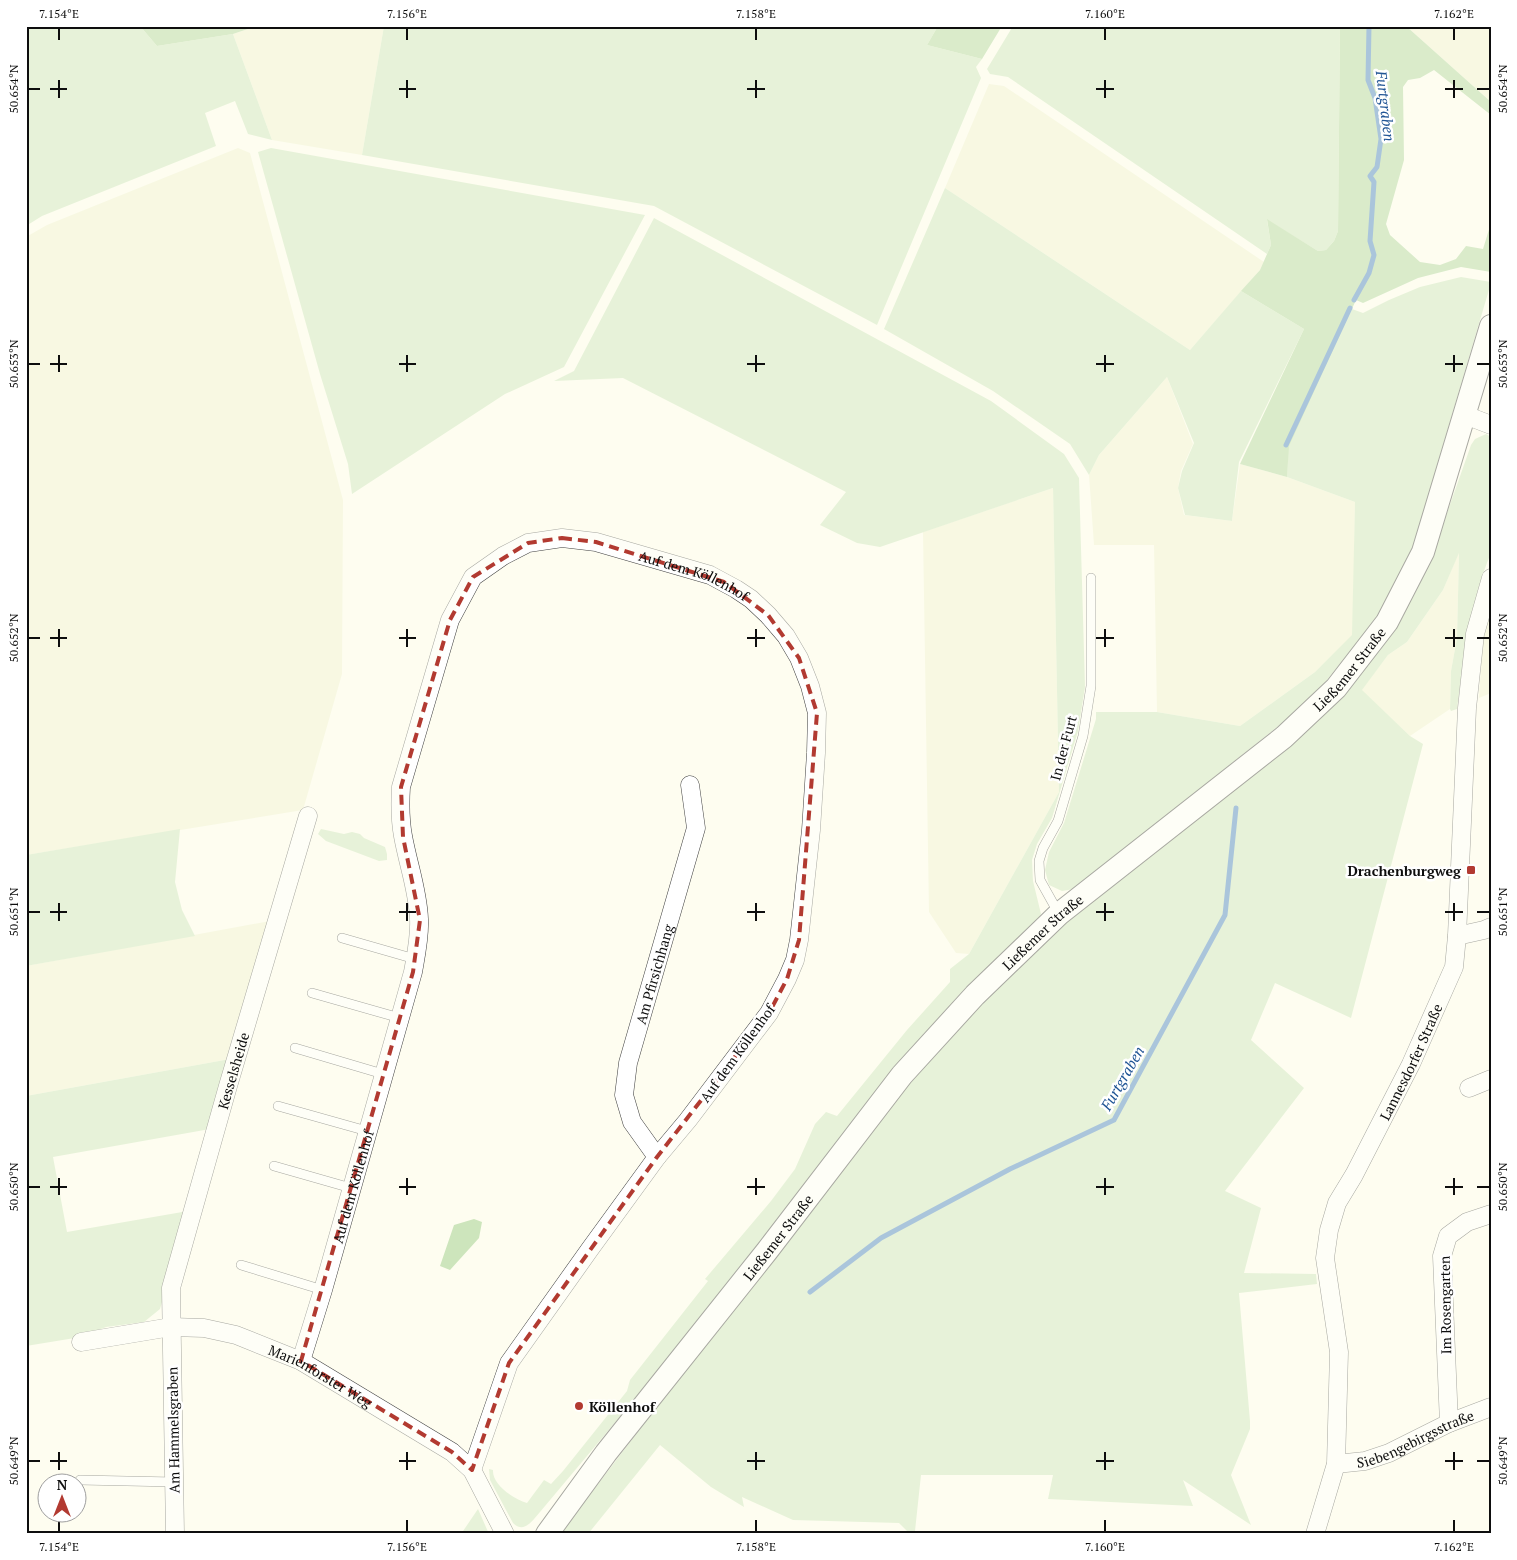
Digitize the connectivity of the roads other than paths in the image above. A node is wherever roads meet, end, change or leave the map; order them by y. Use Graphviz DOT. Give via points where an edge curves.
graph roads {
  1 [pos="1491,326"];
  2 [pos="1465,415"];
  3 [pos="1491,425"];
  4 [pos="1091,578"];
  5 [pos="1491,578"];
  6 [pos="690,785"];
  7 [pos="308,816"];
  8 [pos="1060,914"];
  9 [pos="1491,927"];
  10 [pos="1457,936"];
  11 [pos="342,938"];
  12 [pos="415,959"];
  13 [pos="312,993"];
  14 [pos="400,1018"];
  15 [pos="295,1048"];
  16 [pos="383,1074"];
  17 [pos="1491,1079"];
  18 [pos="1469,1088"];
  19 [pos="278,1106"];
  20 [pos="367,1131"];
  21 [pos="658,1157"];
  22 [pos="274,1166"];
  23 [pos="351,1188"];
  24 [pos="1491,1214"];
  25 [pos="241,1265"];
  26 [pos="323,1290"];
  27 [pos="171,1327"];
  28 [pos="81,1342"];
  29 [pos="301,1361"];
  30 [pos="1491,1407"];
  31 [pos="1449,1423"];
  32 [pos="1336,1464"];
  33 [pos="472,1470"];
  34 [pos="88,1480"];
  35 [pos="174,1482"];
  36 [pos="175,1534"];
  37 [pos="505,1534"];
  38 [pos="547,1534"];
  39 [pos="1315,1534"];
  1 -- 2 [label="street, Ließemer Straße"];
  2 -- 3 [label="street"];
  2 -- 8 [label="street, Ließemer Straße" via="1424,552 1387,622 1336,688 1284,737"];
  4 -- 8 [label="lane, In der Furt" via="1091,686 1083,736 1058,821 1039,861 1040,880"];
  5 -- 10 [label="street, Lannesdorfer Straße" via="1475,634 1467,708"];
  6 -- 21 [label="street, Am Pfirsichhang" via="696,828 628,1063 624,1095 632,1122"];
  7 -- 27 [label="street, Kesselsheide" via="170,1288"];
  8 -- 38 [label="street, Ließemer Straße" via="975,995 902,1075 606,1453"];
  9 -- 10 [label="street"];
  10 -- 32 [label="street, Lannesdorfer Straße" via="1454,967 1411,1064 1337,1203 1329,1230 1326,1258 1339,1352"];
  11 -- 12 [label="lane"];
  12 -- 14 [label="street, Auf dem Köllenhof"];
  12 -- 21 [label="street, Auf dem Köllenhof" via="420,920 401,821 400,787 450,620 473,577 503,556 528,544 562,538 596,542 710,575 751,599 786,636 799,658 817,713 811,830 800,940 795,960 769,1013"];
  13 -- 14 [label="lane"];
  14 -- 16 [label="street, Auf dem Köllenhof"];
  15 -- 16 [label="lane"];
  16 -- 20 [label="street, Auf dem Köllenhof"];
  17 -- 18 [label="street"];
  19 -- 20 [label="lane"];
  20 -- 23 [label="street, Auf dem Köllenhof"];
  21 -- 33 [label="street, Auf dem Köllenhof" via="509,1363"];
  22 -- 23 [label="lane"];
  23 -- 26 [label="street, Auf dem Köllenhof"];
  24 -- 31 [label="street, Im Rosengarten" via="1468,1222 1448,1236 1442,1256"];
  25 -- 26 [label="lane"];
  26 -- 29 [label="street, Auf dem Köllenhof"];
  27 -- 28 [label="street, Marienforster Weg"];
  27 -- 29 [label="street, Marienforster Weg" via="204,1328 236,1335"];
  27 -- 35 [label="street, Am Hammelsgraben"];
  29 -- 33 [label="street, Marienforster Weg" via="452,1452"];
  30 -- 31 [label="street, Siebengebirgsstraße"];
  31 -- 32 [label="street, Siebengebirgsstraße" via="1389,1454"];
  32 -- 39 [label="street, Lannesdorfer Straße"];
  33 -- 37 [label="street, Marienforster Weg"];
  34 -- 35 [label="lane"];
  35 -- 36 [label="street, Am Hammelsgraben"];
}
